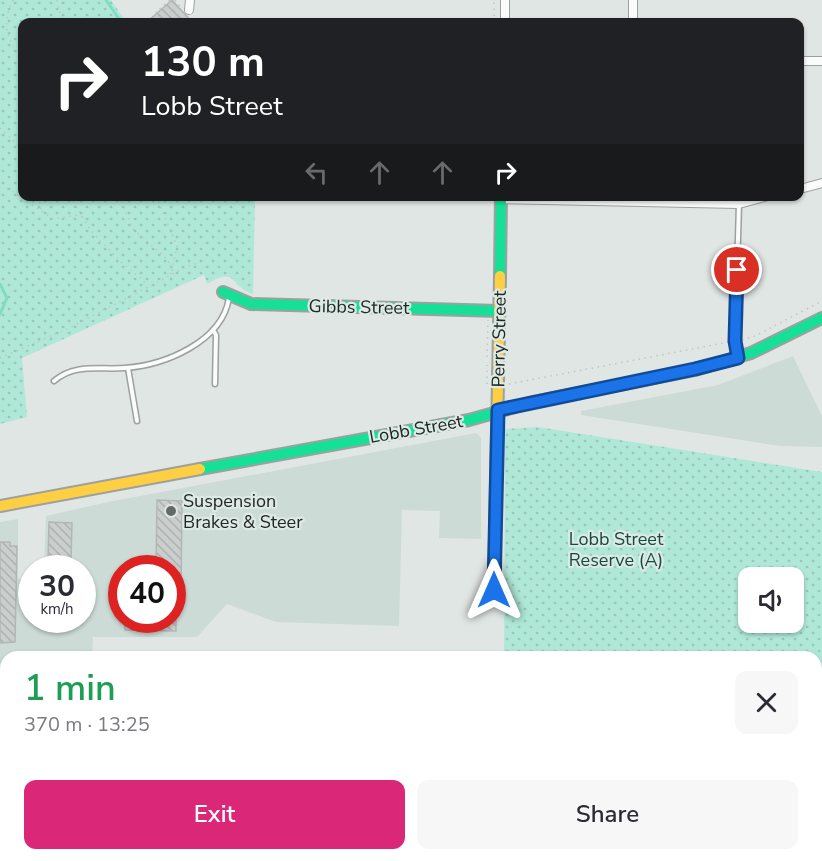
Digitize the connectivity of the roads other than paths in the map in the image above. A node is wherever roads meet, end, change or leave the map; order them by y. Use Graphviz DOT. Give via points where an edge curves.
graph roads {
  1 [pos="189,0"];
  2 [pos="505,0"];
  3 [pos="633,0"];
  4 [pos="189,10"];
  5 [pos="505,18"];
  6 [pos="633,18"];
  7 [pos="804,61"];
  8 [pos="822,61"];
  9 [pos="822,183"];
  10 [pos="804,188"];
  11 [pos="501,201"];
  12 [pos="620,201"];
  13 [pos="750,201"];
  14 [pos="739,204"];
  15 [pos="226,295"];
  16 [pos="499,310"];
  17 [pos="822,318"];
  18 [pos="213,330"];
  19 [pos="738,358"];
  20 [pos="128,368"];
  21 [pos="54,381"];
  22 [pos="215,384"];
  23 [pos="498,410"];
  24 [pos="137,421"];
  25 [pos="0,506"];
  26 [pos="494,590"];
  1 -- 4 [label="street"];
  2 -- 5 [label="street"];
  3 -- 6 [label="street"];
  7 -- 8 [label="street"];
  9 -- 10 [label="street"];
  11 -- 16 [label="main road, Perry Street"];
  12 -- 14 [label="street"];
  13 -- 14 [label="street"];
  14 -- 19 [label="lane" via="735,341"];
  15 -- 16 [label="main road, Gibbs Street" via="251,304"];
  15 -- 18 [label="lane" via="227,312"];
  16 -- 23 [label="main road, Perry Street"];
  17 -- 19 [label="main road, Lobb Street"];
  18 -- 20 [label="lane" via="175,355"];
  18 -- 22 [label="lane"];
  19 -- 23 [label="main road, Lobb Street"];
  20 -- 21 [label="lane" via="77,369"];
  20 -- 24 [label="lane"];
  23 -- 25 [label="main road, Lobb Street" via="469,420"];
  23 -- 26 [label="main road, Perry Street"];
}
